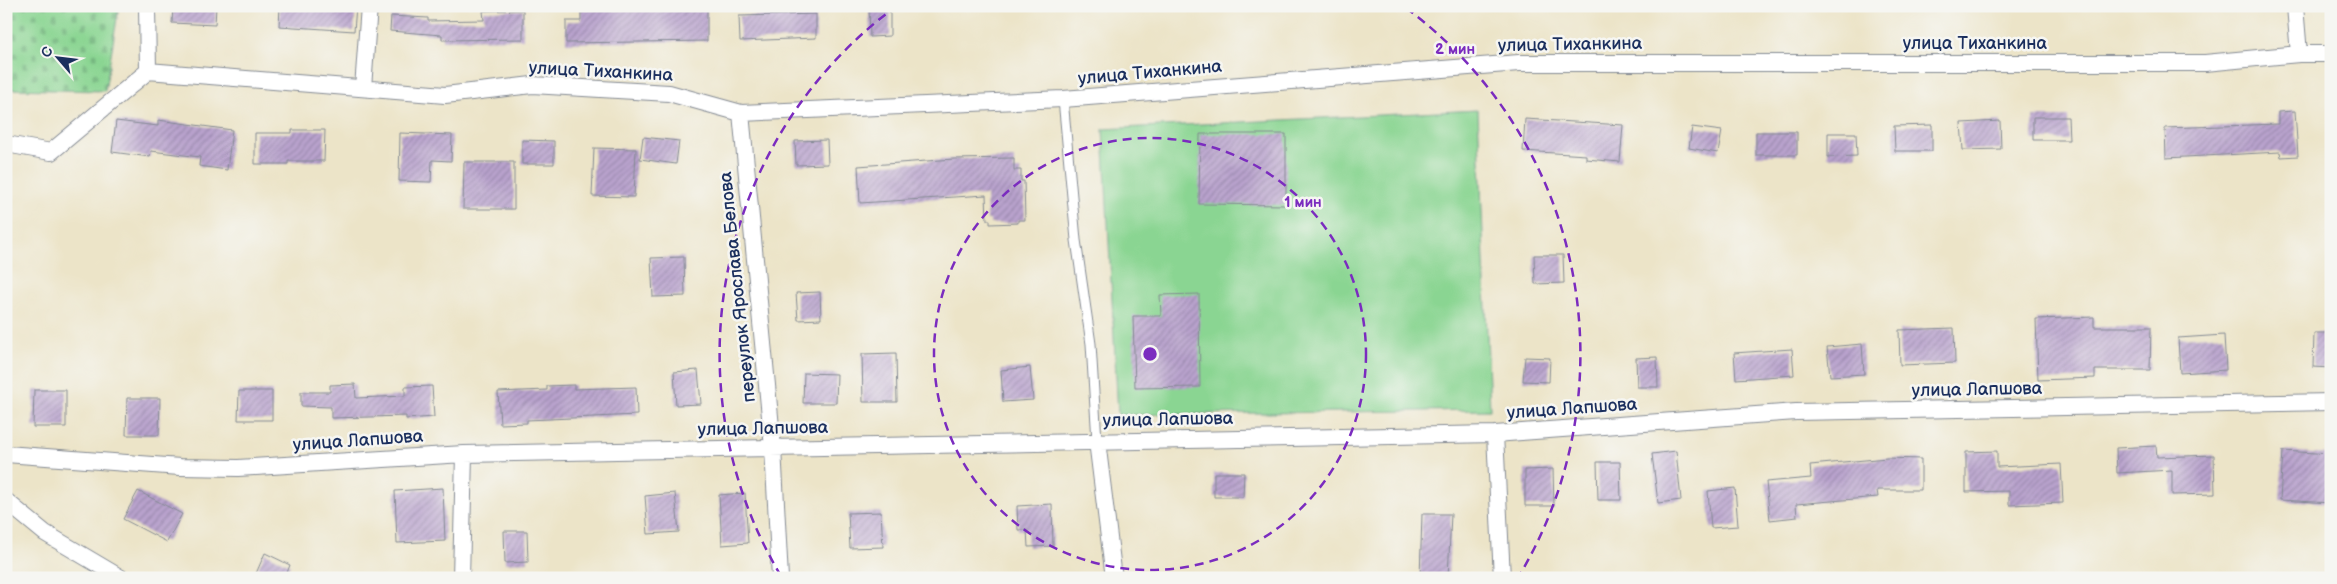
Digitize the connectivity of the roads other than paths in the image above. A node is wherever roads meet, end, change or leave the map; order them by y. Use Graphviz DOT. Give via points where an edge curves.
graph roads {
  1 [pos="147,6"];
  2 [pos="369,6"];
  3 [pos="2295,6"];
  4 [pos="2299,54"];
  5 [pos="2331,54"];
  6 [pos="148,71"];
  7 [pos="363,88"];
  8 [pos="1062,99"];
  9 [pos="740,113"];
  10 [pos="6,144"];
  11 [pos="2331,402"];
  12 [pos="1495,434"];
  13 [pos="1098,440"];
  14 [pos="773,448"];
  15 [pos="6,454"];
  16 [pos="464,454"];
  17 [pos="6,502"];
  18 [pos="121,578"];
  19 [pos="461,578"];
  20 [pos="780,578"];
  21 [pos="1114,578"];
  22 [pos="1502,578"];
  1 -- 6 [label="street"];
  2 -- 7 [label="street"];
  3 -- 4 [label="street"];
  4 -- 5 [label="street, улица Тиханкина"];
  4 -- 8 [label="street, улица Тиханкина" via="2205,63 1519,62"];
  6 -- 7 [label="street, улица Тиханкина"];
  6 -- 10 [label="street" via="51,152"];
  7 -- 9 [label="street, улица Тиханкина" via="445,95 532,85 668,92"];
  8 -- 9 [label="street, улица Тиханкина"];
  8 -- 13 [label="lane" via="1076,240 1092,344"];
  9 -- 14 [label="street, переулок Ярослава Белова"];
  11 -- 12 [label="street, улица Лапшова" via="1796,412"];
  12 -- 13 [label="street, улица Лапшова"];
  12 -- 22 [label="street"];
  13 -- 14 [label="street, улица Лапшова"];
  13 -- 21 [label="street"];
  14 -- 16 [label="street, улица Лапшова"];
  14 -- 20 [label="street, переулок Ярослава Белова"];
  15 -- 16 [label="street, улица Лапшова" via="238,468"];
  16 -- 19 [label="street"];
  17 -- 18 [label="street" via="46,533"];
}
